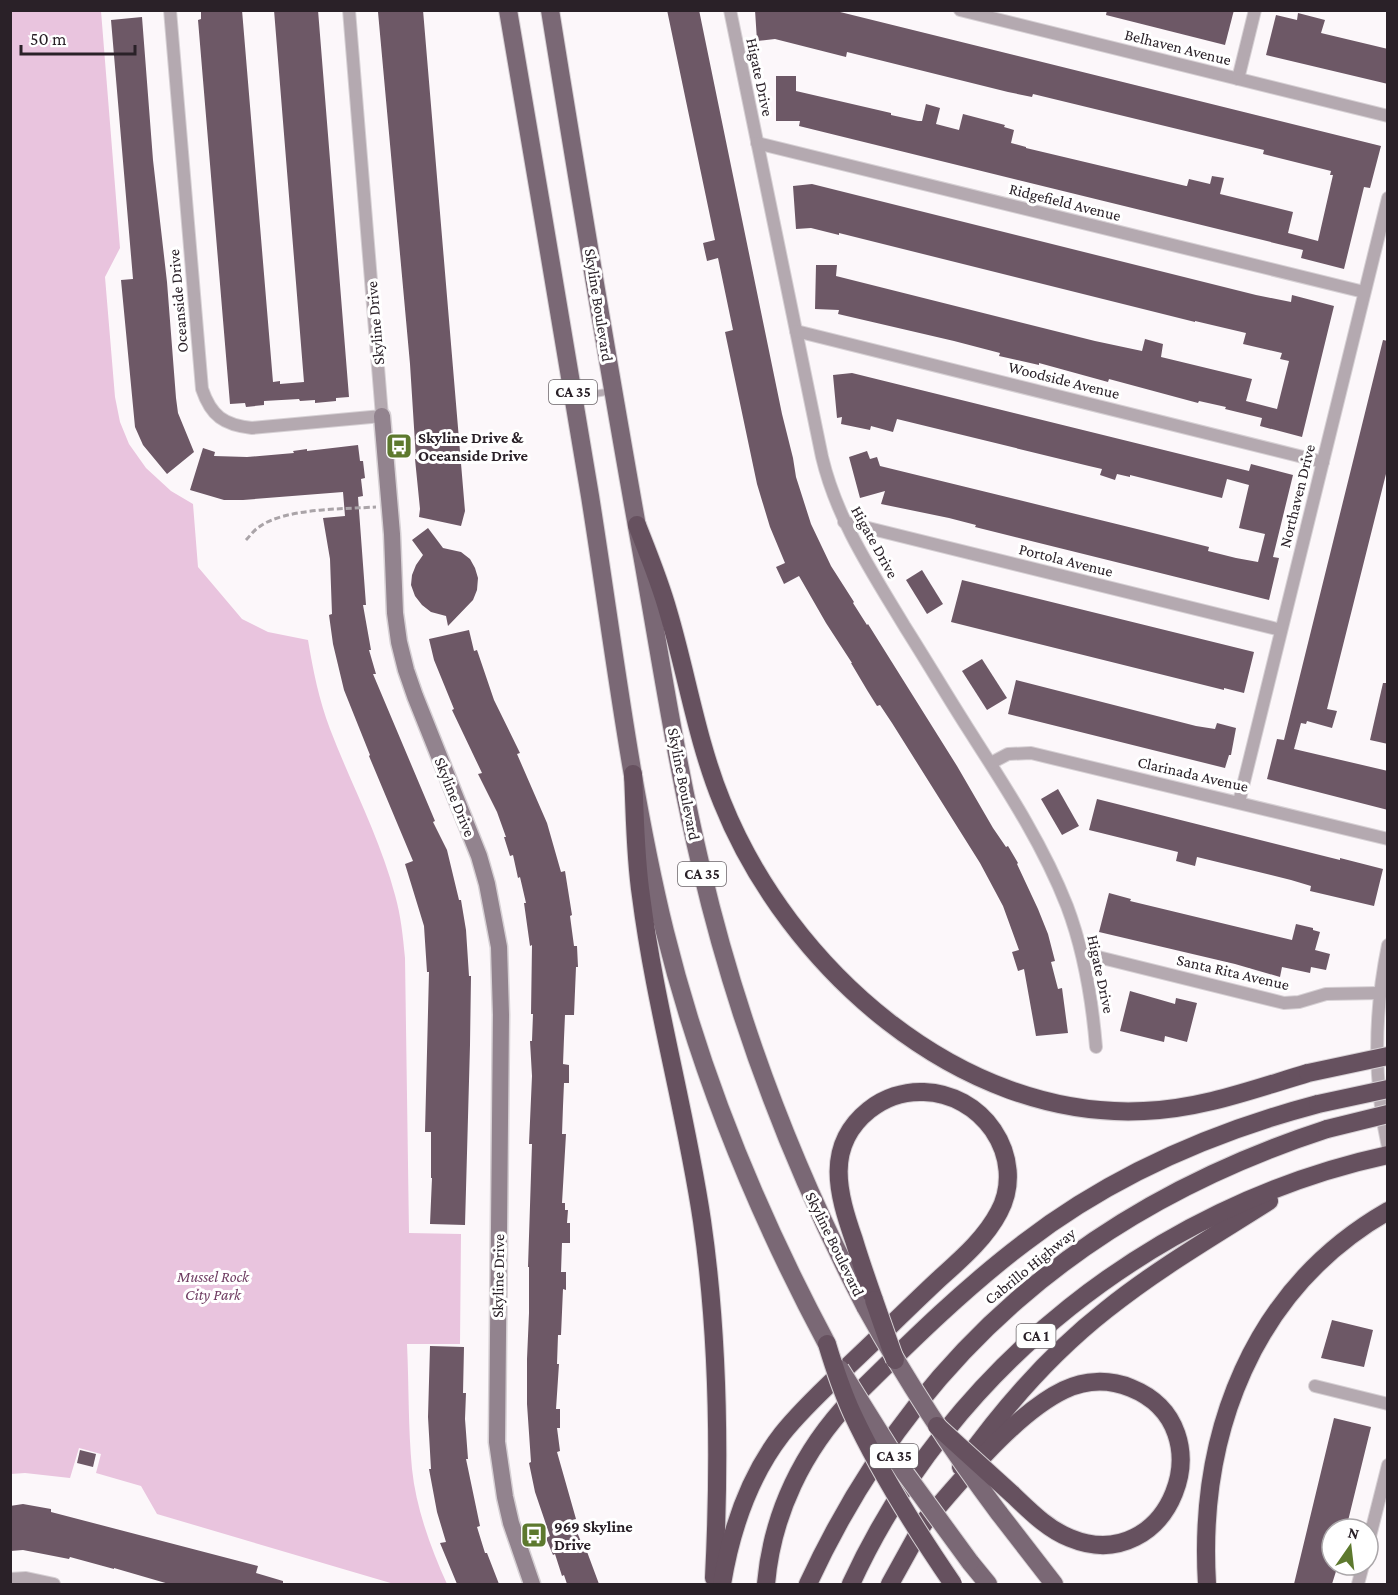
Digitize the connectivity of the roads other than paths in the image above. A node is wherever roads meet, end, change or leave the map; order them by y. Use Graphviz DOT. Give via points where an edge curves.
graph roads {
  1 [pos="170,10"];
  2 [pos="349,10"];
  3 [pos="508,10"];
  4 [pos="550,10"];
  5 [pos="730,10"];
  6 [pos="960,10"];
  7 [pos="1255,10"];
  8 [pos="1238,79"];
  9 [pos="1388,116"];
  10 [pos="757,143"];
  11 [pos="1388,198"];
  12 [pos="1364,292"];
  13 [pos="796,331"];
  14 [pos="613,391"];
  15 [pos="574,397"];
  16 [pos="382,416"];
  17 [pos="1323,462"];
  18 [pos="844,522"];
  19 [pos="637,525"];
  20 [pos="1281,630"];
  21 [pos="991,763"];
  22 [pos="633,774"];
  23 [pos="1239,802"];
  24 [pos="1388,839"];
  25 [pos="1388,945"];
  26 [pos="1082,953"];
  27 [pos="1379,993"];
  28 [pos="1096,1047"];
  29 [pos="1388,1056"];
  30 [pos="1388,1089"];
  31 [pos="1388,1114"];
  32 [pos="1388,1148"];
  33 [pos="1388,1155"];
  34 [pos="1304,1179"];
  35 [pos="1388,1212"];
  36 [pos="870,1304"];
  37 [pos="827,1344"];
  38 [pos="896,1360"];
  39 [pos="1315,1386"];
  40 [pos="1388,1404"];
  41 [pos="937,1426"];
  42 [pos="1388,1465"];
  43 [pos="1375,1517"];
  44 [pos="923,1524"];
  45 [pos="10,1579"];
  46 [pos="54,1584"];
  47 [pos="532,1584"];
  48 [pos="713,1584"];
  49 [pos="722,1584"];
  50 [pos="766,1584"];
  51 [pos="808,1584"];
  52 [pos="851,1584"];
  53 [pos="892,1584"];
  54 [pos="953,1584"];
  55 [pos="988,1584"];
  56 [pos="1054,1584"];
  57 [pos="1207,1584"];
  1 -- 16 [label="street, Oceanside Drive" via="202,389 207,402 225,421 252,428"];
  2 -- 16 [label="street, Skyline Drive"];
  3 -- 15 [label="main road, CA 35"];
  4 -- 14 [label="main road, Skyline Boulevard / CA 35"];
  5 -- 10 [label="street, Higate Drive"];
  6 -- 8 [label="street, Belhaven Avenue"];
  7 -- 8 [label="street"];
  8 -- 9 [label="street, Belhaven Avenue"];
  10 -- 12 [label="street, Ridgefield Avenue"];
  10 -- 13 [label="street, Higate Drive"];
  11 -- 12 [label="street, Northaven Drive"];
  12 -- 17 [label="street, Northaven Drive"];
  13 -- 17 [label="street, Woodside Avenue"];
  13 -- 18 [label="street, Higate Drive" via="826,473"];
  14 -- 15 [label="lane"];
  14 -- 19 [label="main road, Skyline Boulevard / CA 35"];
  15 -- 22 [label="main road, CA 35"];
  16 -- 47 [label="street, Skyline Drive" via="399,642 406,670 479,855 499,947 497,1442 507,1506"];
  17 -- 20 [label="street, Northaven Drive"];
  18 -- 20 [label="street, Portola Avenue"];
  18 -- 21 [label="street, Higate Drive"];
  19 -- 29 [label="highway, bridge" via="668,609 716,786 761,880 824,963 870,1006 923,1046 979,1077 1025,1095 1077,1107 1126,1112 1213,1101 1308,1073"];
  19 -- 36 [label="main road, Skyline Boulevard / CA 35" via="694,839 736,998 798,1167 832,1240"];
  20 -- 23 [label="street, Northaven Drive"];
  21 -- 23 [label="street, Clarinada Avenue" via="1008,753 1031,753"];
  21 -- 26 [label="street, Higate Drive" via="1047,861"];
  22 -- 37 [label="main road, CA 35" via="666,935 704,1066 762,1215"];
  22 -- 48 [label="highway" via="641,896 698,1191 710,1288 717,1433"];
  23 -- 24 [label="street, Clarinada Avenue"];
  25 -- 27 [label="street"];
  26 -- 27 [label="street, Santa Rita Avenue" via="1284,1003 1326,994"];
  26 -- 28 [label="street, Higate Drive"];
  27 -- 32 [label="street" via="1377,1076"];
  30 -- 50 [label="highway, bridge" via="1318,1104 1222,1133 1133,1174 1051,1223 973,1285 861,1390 823,1432 784,1503 770,1549"];
  31 -- 51 [label="highway, Cabrillo Highway / CA 1, bridge" via="1327,1129 1241,1160 1155,1202 1071,1256 1020,1297 949,1367 889,1441 846,1508"];
  33 -- 34 [label="highway, CA 1"];
  34 -- 44 [label="highway" via="1148,1279 1066,1344 985,1435"];
  34 -- 52 [label="highway, CA 1" via="1242,1203 1155,1248 1075,1303 1025,1346 957,1417 917,1470"];
  35 -- 57 [label="highway" via="1331,1250 1289,1295 1264,1329 1240,1375 1211,1474 1206,1522"];
  36 -- 38 [label="highway, bridge"];
  36 -- 49 [label="highway" via="839,1191 838,1162 844,1142 862,1115 894,1096 924,1092 954,1098 984,1119 1005,1154 1008,1184 999,1212 964,1256 813,1399 776,1443 741,1507"];
  37 -- 54 [label="highway, bridge" via="859,1427"];
  37 -- 55 [label="main road, CA 35, bridge" via="905,1473"];
  38 -- 41 [label="main road, bridge"];
  39 -- 40 [label="street"];
  41 -- 44 [label="highway, bridge" via="1012,1494 1040,1520 1086,1543 1105,1544 1133,1538 1158,1520 1176,1490 1181,1456 1165,1414 1137,1390 1112,1383 1074,1386 1051,1398 1013,1429 976,1465"];
  41 -- 56 [label="main road, bridge"];
  42 -- 43 [label="street"];
  44 -- 53 [label="highway"];
  45 -- 46 [label="street"];
}
